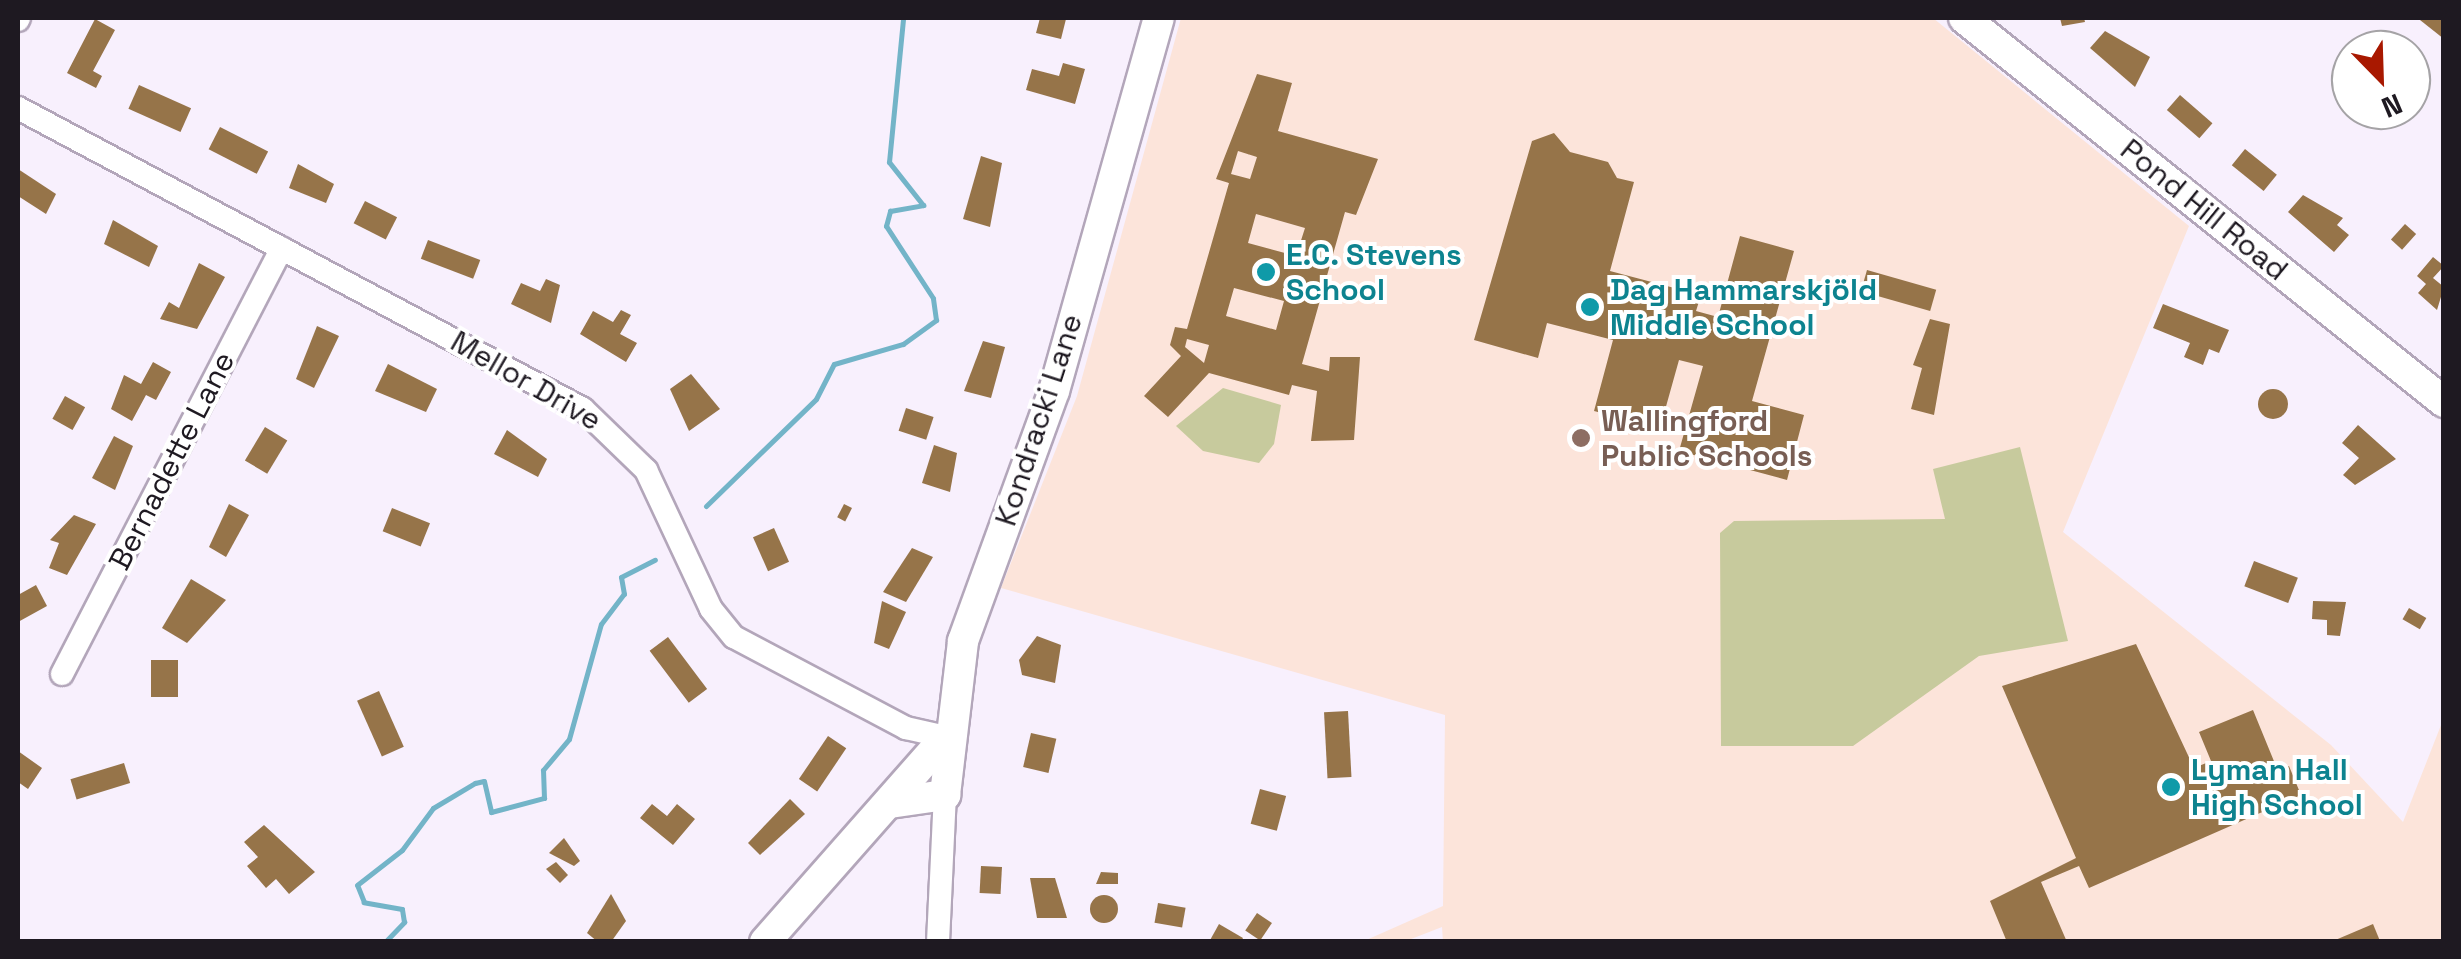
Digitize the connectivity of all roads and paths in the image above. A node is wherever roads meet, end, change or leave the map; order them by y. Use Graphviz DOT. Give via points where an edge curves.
graph roads {
  1 [pos="1158,18"];
  2 [pos="1969,19"];
  3 [pos="18,108"];
  4 [pos="282,248"];
  5 [pos="2444,402"];
  6 [pos="62,674"];
  7 [pos="946,738"];
  8 [pos="945,795"];
  9 [pos="890,802"];
  10 [pos="764,942"];
  11 [pos="938,942"];
  1 -- 7 [label="main road, Kondracki Lane" via="1052,399 962,640"];
  2 -- 5 [label="main road, Pond Hill Road"];
  3 -- 4 [label="street, Mellor Drive"];
  4 -- 6 [label="street, Bernadette Lane"];
  4 -- 7 [label="street, Mellor Drive" via="598,419 646,470 728,631 906,728"];
  7 -- 8 [label="main road, Kondracki Lane"];
  7 -- 9 [label="main road" via="918,760"];
  8 -- 9 [label="main road"];
  8 -- 11 [label="street"];
  9 -- 10 [label="main road"];
}
